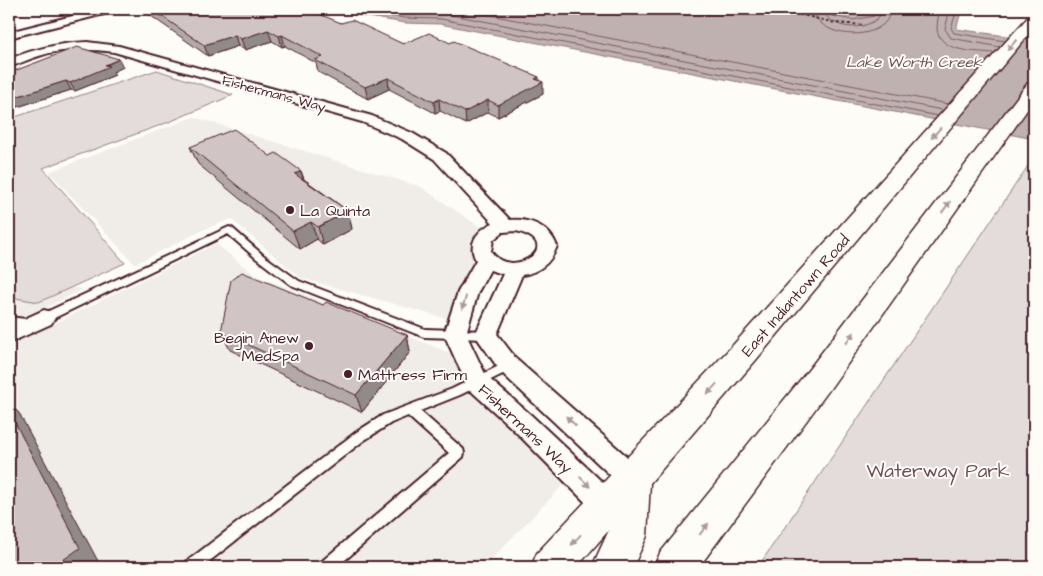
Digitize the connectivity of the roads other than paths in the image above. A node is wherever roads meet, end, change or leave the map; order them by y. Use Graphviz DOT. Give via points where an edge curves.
graph roads {
  1 [pos="112,9"];
  2 [pos="1034,19"];
  3 [pos="9,35"];
  4 [pos="9,63"];
  5 [pos="1034,87"];
  6 [pos="505,226"];
  7 [pos="486,259"];
  8 [pos="515,270"];
  9 [pos="39,320"];
  10 [pos="9,321"];
  11 [pos="455,334"];
  12 [pos="9,335"];
  13 [pos="486,335"];
  14 [pos="509,366"];
  15 [pos="477,382"];
  16 [pos="410,410"];
  17 [pos="620,491"];
  18 [pos="191,567"];
  19 [pos="326,567"];
  20 [pos="551,567"];
  21 [pos="612,567"];
  22 [pos="674,567"];
  1 -- 3 [label="street"];
  2 -- 17 [label="main road, East Indiantown Road, one-way"];
  4 -- 6 [label="street, Fishermans Way" via="57,47 92,45 367,119 440,156"];
  22 -- 5 [label="main road, one-way" via="821,377"];
  6 -- 7 [label="street" via="483,239 481,252"];
  6 -- 8 [label="street" via="526,226 547,242 544,258 537,264"];
  7 -- 8 [label="street"];
  7 -- 11 [label="street, one-way" via="468,292"];
  8 -- 13 [label="street"];
  9 -- 10 [label="lane"];
  9 -- 11 [label="lane" via="229,230 295,283 424,333"];
  9 -- 12 [label="street"];
  11 -- 13 [label="lane"];
  11 -- 15 [label="street, Fishermans Way"];
  13 -- 14 [label="street, Fishermans Way"];
  14 -- 15 [label="lane"];
  17 -- 14 [label="street, Fishermans Way, one-way" via="558,409"];
  15 -- 16 [label="lane"];
  15 -- 17 [label="street, Fishermans Way, one-way" via="522,422"];
  16 -- 18 [label="lane" via="387,418 358,437"];
  16 -- 19 [label="lane" via="458,453"];
  17 -- 20 [label="main road, East Indiantown Road, one-way"];
  17 -- 21 [label="main road" via="628,536"];
}
